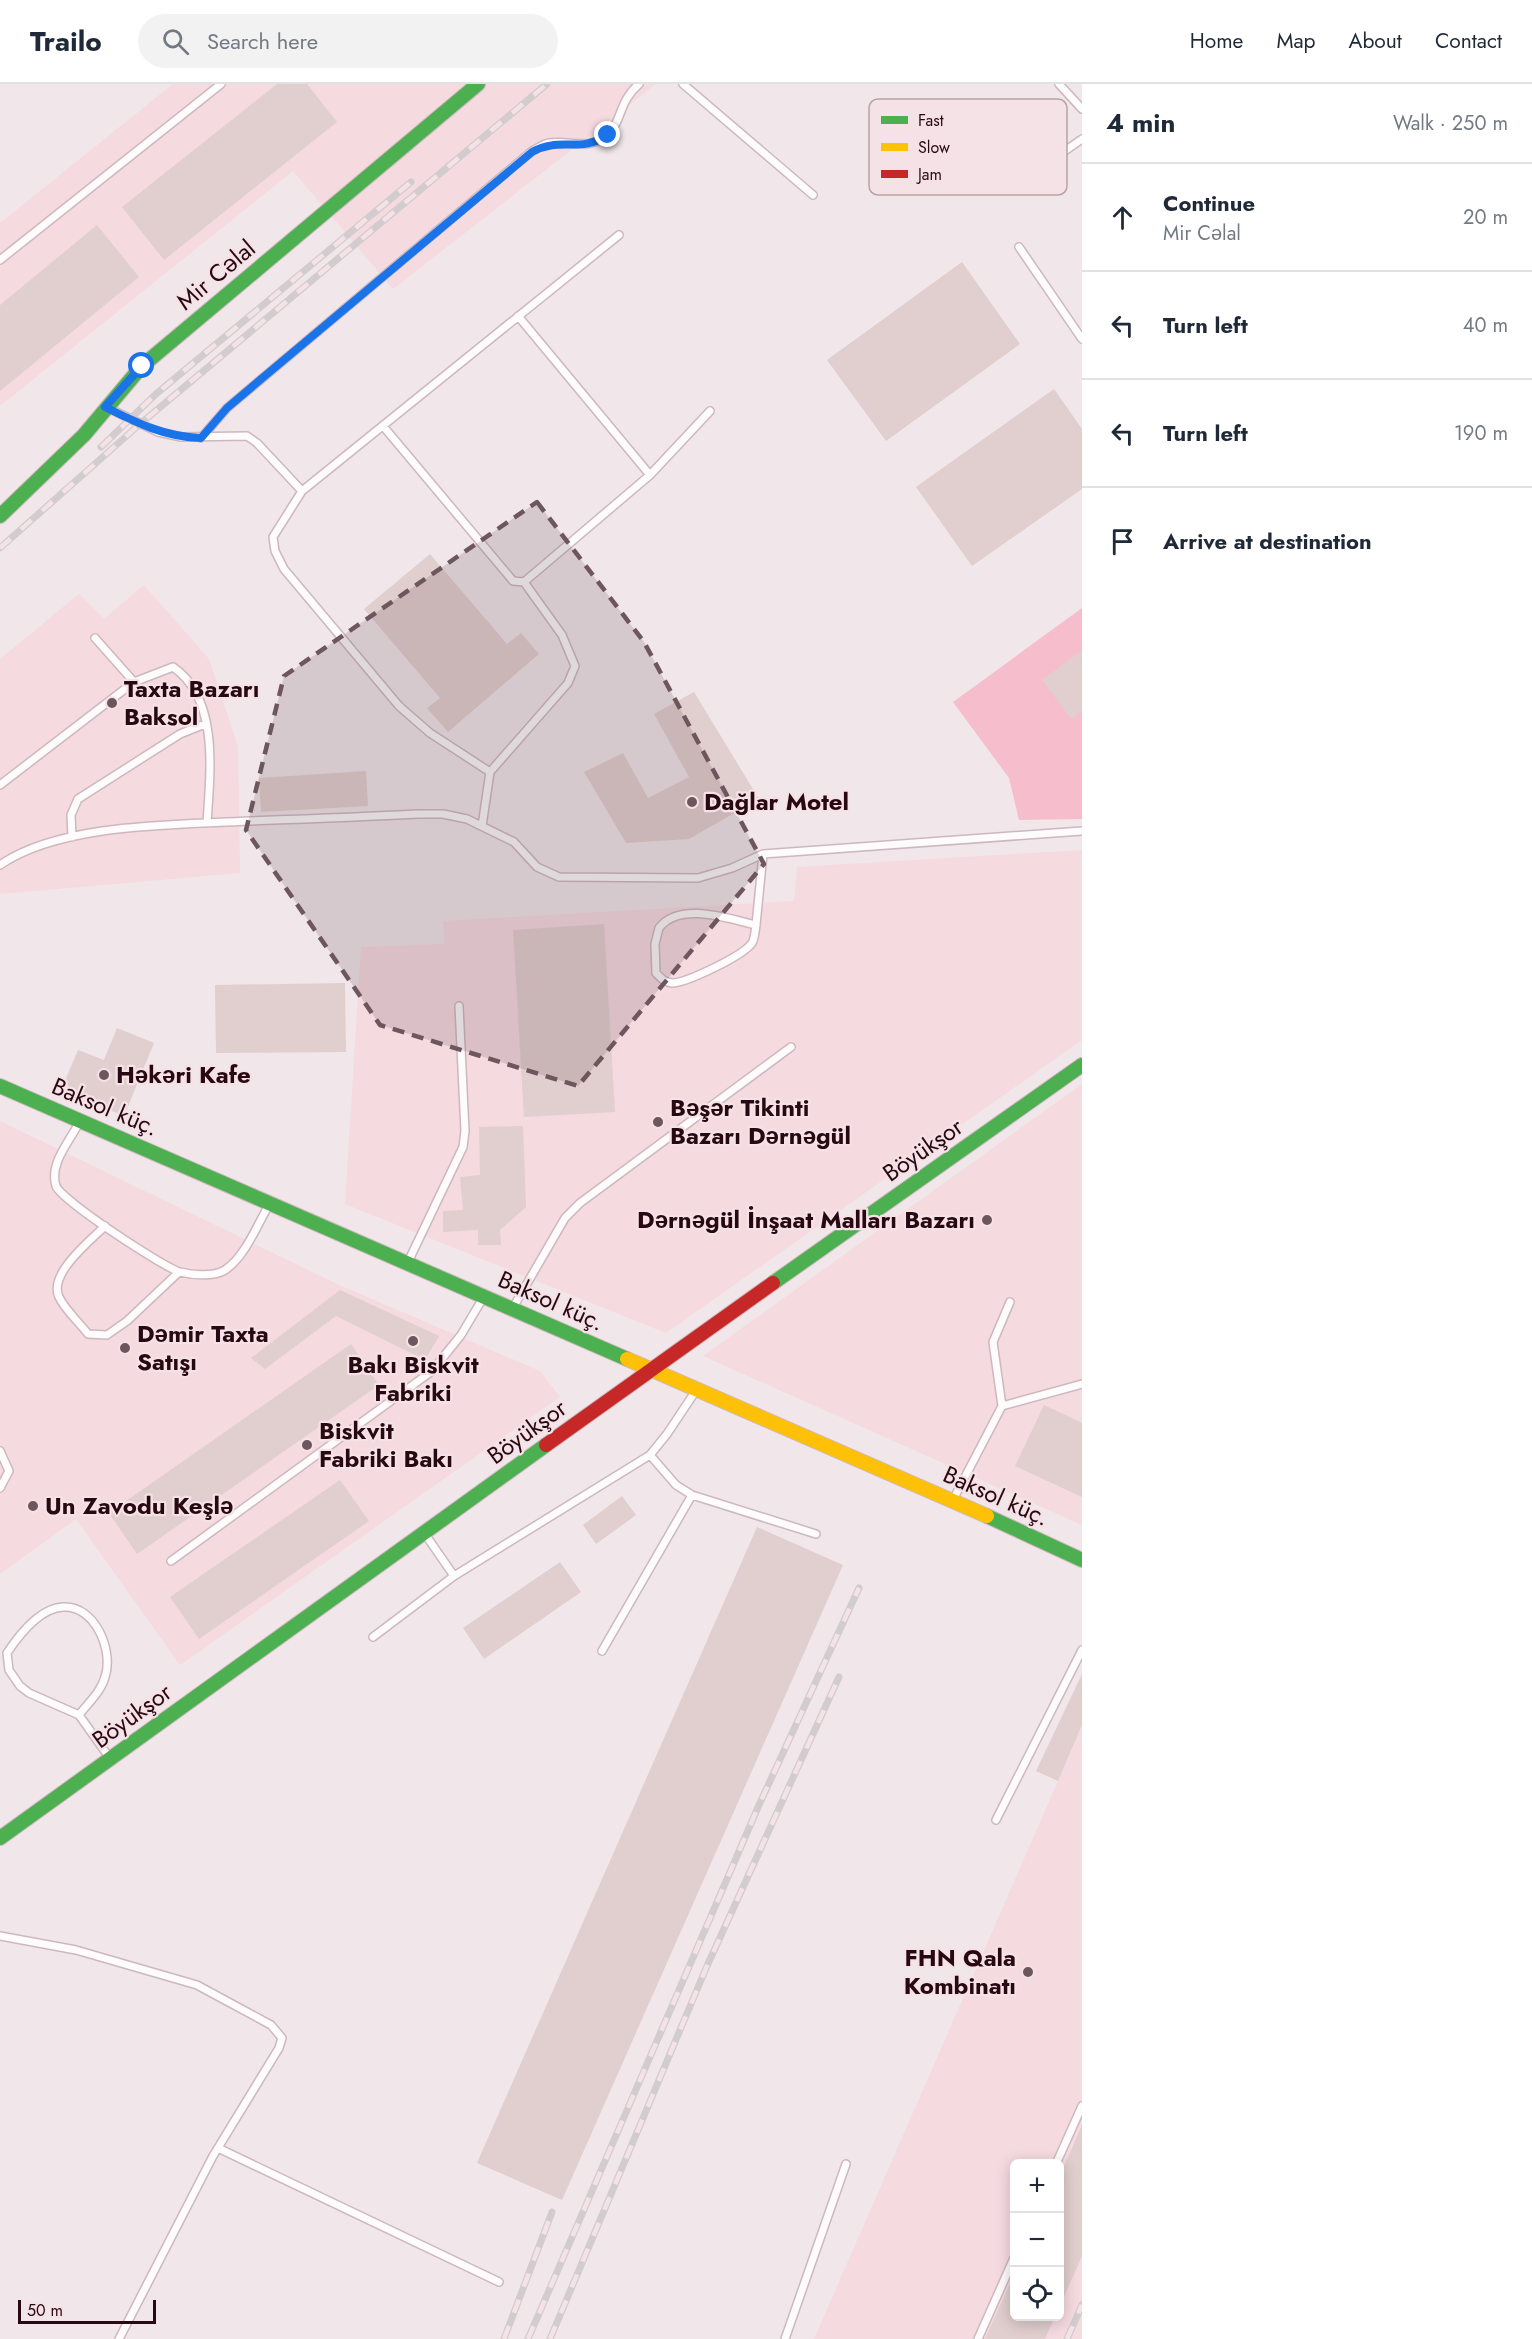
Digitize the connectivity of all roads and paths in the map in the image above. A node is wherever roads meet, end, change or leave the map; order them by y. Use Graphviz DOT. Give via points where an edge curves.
graph roads {
  1 [pos="221,84"];
  2 [pos="478,84"];
  3 [pos="639,84"];
  4 [pos="683,84"];
  5 [pos="1059,84"];
  6 [pos="1082,109"];
  7 [pos="1082,139"];
  8 [pos="1067,149"];
  9 [pos="813,195"];
  10 [pos="619,235"];
  11 [pos="1019,247"];
  12 [pos="0,260"];
  13 [pos="518,316"];
  14 [pos="1082,339"];
  15 [pos="105,407"];
  16 [pos="710,411"];
  17 [pos="382,426"];
  18 [pos="201,438"];
  19 [pos="650,476"];
  20 [pos="302,491"];
  21 [pos="5,509"];
  22 [pos="524,582"];
  23 [pos="95,638"];
  24 [pos="134,682"];
  25 [pos="205,724"];
  26 [pos="490,772"];
  27 [pos="0,785"];
  28 [pos="207,823"];
  29 [pos="482,826"];
  30 [pos="1082,831"];
  31 [pos="72,837"];
  32 [pos="764,854"];
  33 [pos="0,866"];
  34 [pos="756,925"];
  35 [pos="459,1006"];
  36 [pos="791,1047"];
  37 [pos="1082,1065"];
  38 [pos="0,1086"];
  39 [pos="80,1121"];
  40 [pos="271,1203"];
  41 [pos="105,1226"];
  42 [pos="408,1262"];
  43 [pos="179,1272"];
  44 [pos="484,1296"];
  45 [pos="1010,1302"];
  46 [pos="513,1308"];
  47 [pos="651,1369"];
  48 [pos="1082,1384"];
  49 [pos="697,1389"];
  50 [pos="1002,1406"];
  51 [pos="0,1452"];
  52 [pos="650,1455"];
  53 [pos="0,1488"];
  54 [pos="692,1495"];
  55 [pos="953,1501"];
  56 [pos="425,1534"];
  57 [pos="816,1534"];
  58 [pos="1082,1560"];
  59 [pos="171,1561"];
  60 [pos="454,1576"];
  61 [pos="374,1637"];
  62 [pos="1082,1650"];
  63 [pos="602,1651"];
  64 [pos="79,1715"];
  65 [pos="110,1759"];
  66 [pos="996,1820"];
  67 [pos="0,1838"];
  68 [pos="0,1936"];
  69 [pos="1082,2106"];
  70 [pos="218,2148"];
  71 [pos="1058,2159"];
  72 [pos="846,2163"];
  73 [pos="1010,2267"];
  74 [pos="499,2282"];
  75 [pos="119,2339"];
  76 [pos="785,2339"];
  77 [pos="978,2339"];
  1 -- 12 [label="lane"];
  2 -- 15 [label="street, Mir Cəlal" via="142,366"];
  3 -- 18 [label="lane" via="622,102 608,135 585,146 548,143 532,152 243,394"];
  4 -- 9 [label="lane"];
  5 -- 6 [label="lane"];
  7 -- 8 [label="lane"];
  10 -- 13 [label="lane"];
  11 -- 14 [label="lane"];
  13 -- 17 [label="lane"];
  13 -- 19 [label="lane"];
  15 -- 18 [label="lane" via="159,432"];
  15 -- 21 [label="street, Mir Cəlal" via="84,435"];
  16 -- 19 [label="lane"];
  17 -- 20 [label="lane"];
  17 -- 22 [label="lane" via="513,581"];
  18 -- 20 [label="lane" via="247,436"];
  19 -- 22 [label="lane"];
  20 -- 26 [label="lane" via="273,537 274,551 284,569 399,706 430,733"];
  22 -- 26 [label="lane" via="562,634 575,666 568,683"];
  23 -- 24 [label="lane"];
  24 -- 25 [label="lane" via="173,667 186,675 197,692"];
  24 -- 27 [label="lane"];
  25 -- 28 [label="lane" via="210,761"];
  25 -- 31 [label="lane" via="180,734 78,799 70,815"];
  26 -- 29 [label="lane"];
  28 -- 29 [label="lane" via="443,814"];
  28 -- 31 [label="lane"];
  29 -- 32 [label="lane" via="514,842 537,867 559,877 699,878"];
  30 -- 32 [label="lane"];
  31 -- 33 [label="lane" via="18,853"];
  32 -- 34 [label="lane"];
  34 -- 34 [label="lane" via="715,914 672,918 659,928 656,973 673,983 719,966 741,955 753,942"];
  35 -- 42 [label="lane" via="463,1147"];
  36 -- 46 [label="lane" via="580,1203 565,1218"];
  37 -- 47 [label="street, Böyükşor"];
  38 -- 39 [label="street, Baksol küç."];
  39 -- 40 [label="street, Baksol küç."];
  39 -- 41 [label="lane" via="55,1165 56,1188"];
  40 -- 42 [label="street, Baksol küç."];
  40 -- 43 [label="lane" via="237,1258 224,1270 209,1274"];
  41 -- 43 [label="lane"];
  41 -- 43 [label="lane" via="60,1273 56,1283 58,1296 88,1334 107,1335"];
  42 -- 44 [label="street, Baksol küç."];
  44 -- 46 [label="street, Baksol küç."];
  44 -- 59 [label="lane" via="461,1335 432,1371"];
  45 -- 50 [label="lane" via="993,1342"];
  46 -- 47 [label="street, Baksol küç."];
  47 -- 49 [label="street, Baksol küç."];
  47 -- 56 [label="street, Böyükşor"];
  48 -- 50 [label="lane"];
  49 -- 52 [label="lane"];
  49 -- 55 [label="street, Baksol küç."];
  50 -- 55 [label="lane"];
  51 -- 53 [label="lane" via="9,1471"];
  52 -- 54 [label="lane" via="676,1485"];
  52 -- 60 [label="lane"];
  54 -- 57 [label="lane"];
  54 -- 63 [label="lane"];
  55 -- 58 [label="street, Baksol küç."];
  56 -- 60 [label="lane"];
  56 -- 65 [label="street, Böyükşor"];
  60 -- 61 [label="lane"];
  62 -- 66 [label="lane"];
  64 -- 64 [label="lane" via="29,1693 14,1678 7,1662 7,1653 23,1631 51,1610 64,1607 91,1621 105,1643 108,1663 97,1693"];
  64 -- 65 [label="lane"];
  65 -- 67 [label="street, Böyükşor"];
  68 -- 70 [label="lane" via="76,1950 197,1985 277,2031 282,2038 279,2048"];
  69 -- 71 [label="lane"];
  70 -- 74 [label="lane"];
  70 -- 75 [label="lane"];
  72 -- 76 [label="lane"];
  73 -- 77 [label="lane"];
}
